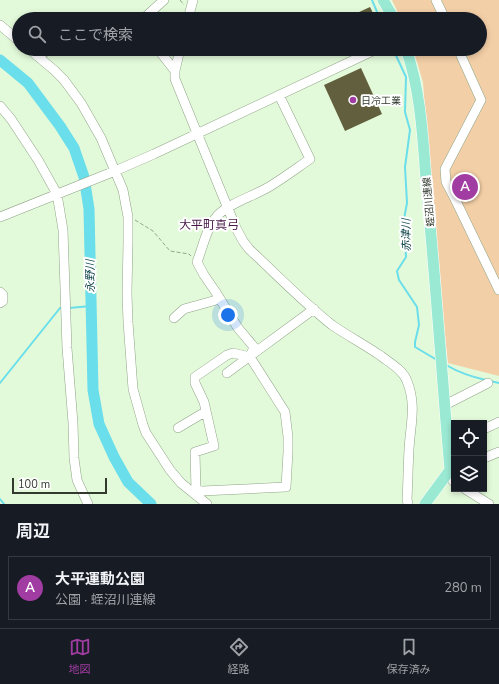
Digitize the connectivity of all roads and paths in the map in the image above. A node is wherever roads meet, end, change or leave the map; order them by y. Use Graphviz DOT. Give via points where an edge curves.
graph roads {
  1 [pos="193,0"];
  2 [pos="436,0"];
  3 [pos="387,1"];
  4 [pos="158,2"];
  5 [pos="149,12"];
  6 [pos="190,12"];
  7 [pos="391,12"];
  8 [pos="442,12"];
  9 [pos="0,25"];
  10 [pos="12,35"];
  11 [pos="39,56"];
  12 [pos="163,56"];
  13 [pos="178,56"];
  14 [pos="361,56"];
  15 [pos="408,56"];
  16 [pos="461,56"];
  17 [pos="175,71"];
  18 [pos="279,95"];
  19 [pos="0,106"];
  20 [pos="197,133"];
  21 [pos="115,171"];
  22 [pos="57,194"];
  23 [pos="228,207"];
  24 [pos="127,215"];
  25 [pos="0,217"];
  26 [pos="197,262"];
  27 [pos="499,290"];
  28 [pos="0,292"];
  29 [pos="220,299"];
  30 [pos="0,303"];
  31 [pos="314,309"];
  32 [pos="174,318"];
  33 [pos="250,357"];
  34 [pos="227,373"];
  35 [pos="488,383"];
  36 [pos="445,404"];
  37 [pos="206,412"];
  38 [pos="499,422"];
  39 [pos="178,428"];
  40 [pos="487,428"];
  41 [pos="451,445"];
  42 [pos="499,452"];
  43 [pos="487,457"];
  44 [pos="451,470"];
  45 [pos="470,492"];
  46 [pos="88,504"];
  47 [pos="207,504"];
  48 [pos="408,504"];
  49 [pos="425,504"];
  50 [pos="489,504"];
  1 -- 6 [label="street"];
  2 -- 8 [label="street"];
  3 -- 7 [label="main road"];
  4 -- 5 [label="street"];
  9 -- 10 [label="street"];
  11 -- 21 [label="street" via="64,80 81,103 101,138"];
  12 -- 17 [label="street"];
  13 -- 17 [label="street"];
  14 -- 18 [label="street"];
  15 -- 36 [label="main road, 蛭沼川連線" via="418,96"];
  16 -- 27 [label="street" via="480,100 445,168 446,182"];
  17 -- 20 [label="street" via="175,79"];
  18 -- 20 [label="street"];
  18 -- 23 [label="street" via="310,159 272,186"];
  19 -- 22 [label="street" via="38,160"];
  20 -- 21 [label="street"];
  20 -- 23 [label="street"];
  21 -- 22 [label="street"];
  21 -- 24 [label="street" via="123,190"];
  22 -- 25 [label="street"];
  22 -- 46 [label="street" via="63,230 74,458 77,480"];
  23 -- 26 [label="street" via="217,216 208,231"];
  23 -- 31 [label="street" via="249,249"];
  24 -- 26 [label="path" via="153,231 170,251 189,254"];
  24 -- 47 [label="street" via="127,294 133,389 141,419 146,433 170,470 181,484"];
  26 -- 29 [label="street"];
  28 -- 30 [label="street" via="3,295"];
  29 -- 32 [label="street" via="184,309"];
  29 -- 33 [label="street" via="238,328 254,347"];
  31 -- 33 [label="street"];
  31 -- 48 [label="street" via="333,325 390,362 407,380 413,410"];
  33 -- 34 [label="street"];
  33 -- 37 [label="street" via="233,353 227,355 194,377"];
  33 -- 37 [label="street" via="285,412 288,437 286,487 196,490 195,452 214,446"];
  35 -- 36 [label="street"];
  36 -- 41 [label="main road, 蛭沼川連線"];
  37 -- 39 [label="street"];
  38 -- 40 [label="street"];
  42 -- 43 [label="street"];
  44 -- 49 [label="main road, 蛭沼川連線"];
  45 -- 50 [label="street"];
}
